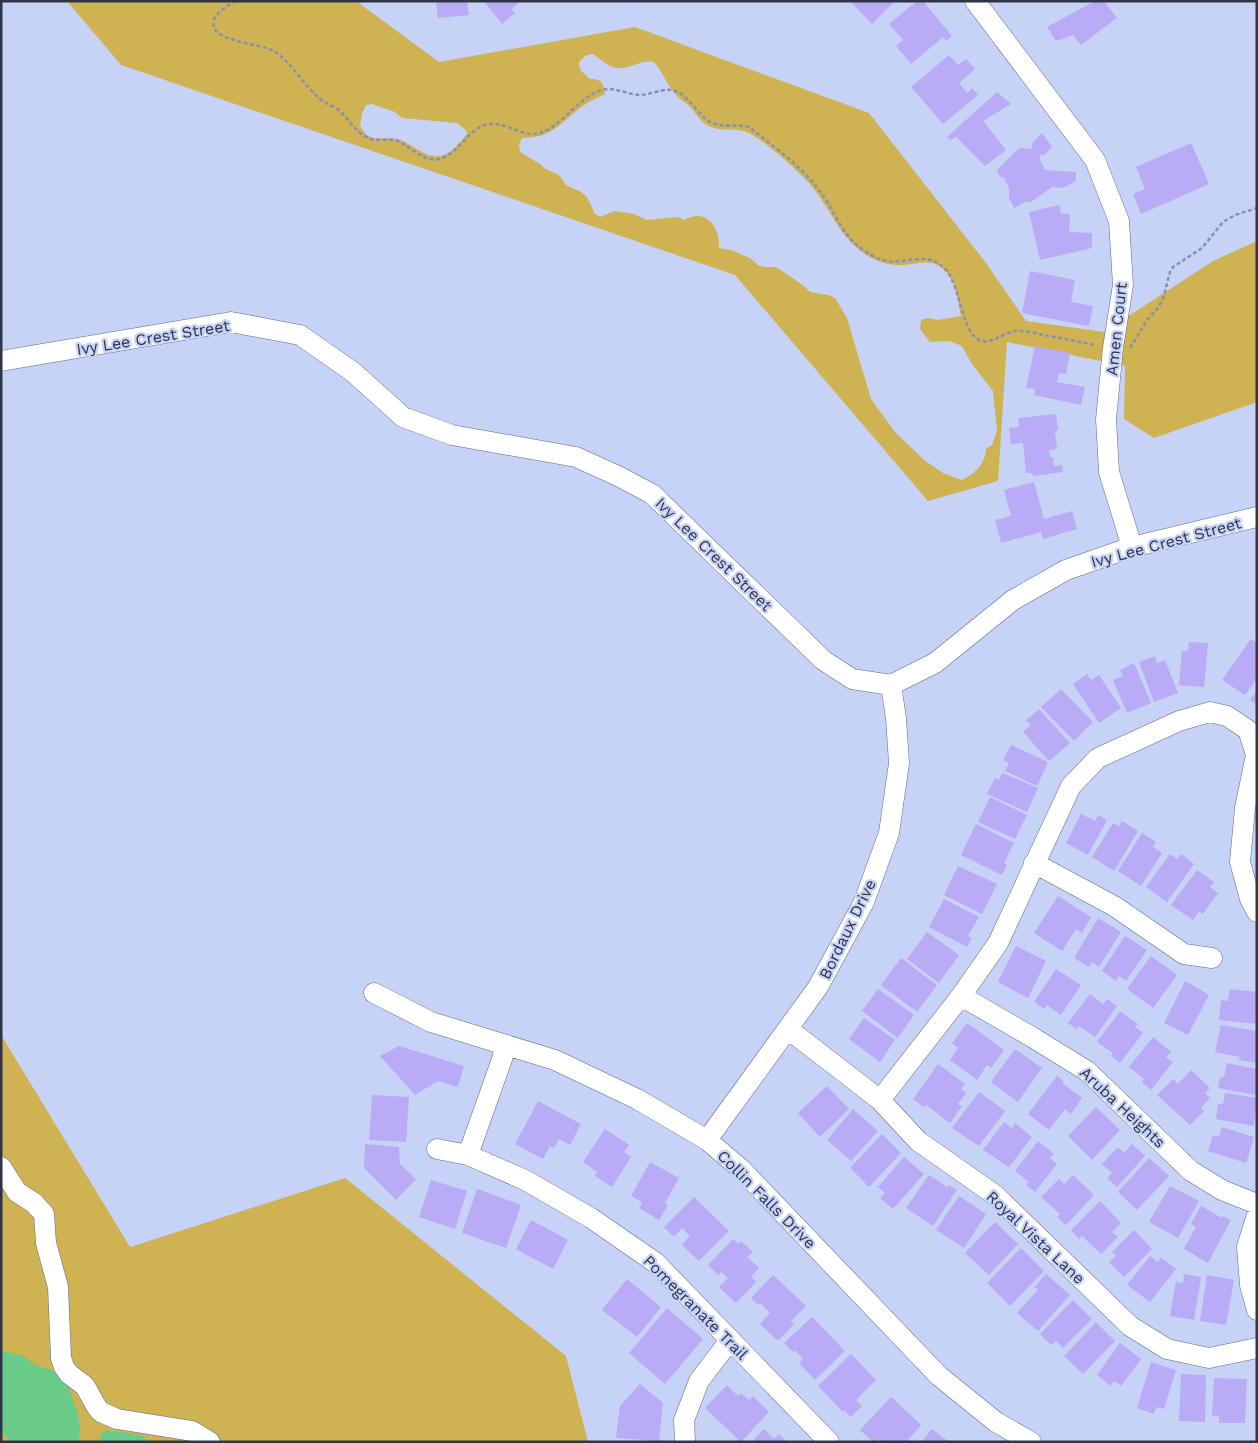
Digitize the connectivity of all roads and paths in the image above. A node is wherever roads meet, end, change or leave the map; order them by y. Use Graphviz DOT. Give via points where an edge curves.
graph roads {
  1 [pos="236,1"];
  2 [pos="975,1"];
  3 [pos="1257,208"];
  4 [pos="1114,348"];
  5 [pos="1,362"];
  6 [pos="1257,517"];
  7 [pos="1132,547"];
  8 [pos="891,685"];
  9 [pos="1034,864"];
  10 [pos="1257,912"];
  11 [pos="1212,958"];
  12 [pos="374,993"];
  13 [pos="961,996"];
  14 [pos="788,1029"];
  15 [pos="507,1045"];
  16 [pos="880,1100"];
  17 [pos="707,1140"];
  18 [pos="437,1150"];
  19 [pos="468,1155"];
  20 [pos="1,1167"];
  21 [pos="1257,1204"];
  22 [pos="1257,1215"];
  23 [pos="1257,1310"];
  24 [pos="730,1340"];
  25 [pos="1257,1348"];
  26 [pos="210,1442"];
  27 [pos="685,1442"];
  28 [pos="829,1442"];
  29 [pos="1031,1442"];
  1 -- 4 [label="path" via="214,18 216,33 279,54 318,98 340,110 357,130 374,141 394,140 430,159 439,158 451,153 472,132 491,124 527,134 540,133 602,90 642,95 673,90 688,100 706,120 748,127 806,174 849,238 858,246 887,261 928,258 944,267 951,276 963,314 976,338 984,341 1014,331 1031,332"];
  2 -- 4 [label="street, Amen Court" via="1095,160 1118,221 1123,285"];
  3 -- 4 [label="path" via="1223,222 1202,248 1173,267 1158,309 1147,320 1133,345"];
  4 -- 7 [label="street, Amen Court" via="1106,419 1109,472"];
  5 -- 8 [label="street, Ivy Lee Crest Street" via="231,322 300,335 353,372 403,417 452,435 576,457 652,494 823,660 852,679"];
  6 -- 7 [label="street, Ivy Lee Crest Street"];
  7 -- 8 [label="street, Ivy Lee Crest Street" via="1066,570 1013,600 935,663"];
  8 -- 14 [label="street, Bordaux Drive" via="900,763 889,833 864,902 818,987"];
  9 -- 10 [label="street" via="1071,786 1098,758 1180,721 1210,712 1227,716 1248,730 1256,755 1240,862"];
  9 -- 11 [label="street" via="1114,906 1184,954"];
  9 -- 13 [label="street" via="998,943"];
  12 -- 15 [label="street, Collin Falls Drive" via="431,1022"];
  13 -- 16 [label="street"];
  13 -- 21 [label="street, Aruba Heights" via="1087,1071 1191,1171 1222,1190"];
  14 -- 16 [label="street, Royal Vista Lane"];
  14 -- 17 [label="street, Bordaux Drive"];
  15 -- 17 [label="street, Collin Falls Drive" via="555,1060 637,1100"];
  15 -- 19 [label="street"];
  16 -- 25 [label="street, Royal Vista Lane" via="918,1141 995,1195 1130,1326 1167,1349 1209,1358"];
  17 -- 29 [label="street, Collin Falls Drive" via="741,1169 939,1376 996,1422"];
  18 -- 19 [label="street, Pomegranate Trail"];
  19 -- 24 [label="street, Pomegranate Trail" via="525,1180 591,1218 656,1263"];
  20 -- 26 [label="street" via="17,1192 44,1214 48,1251 58,1287 61,1358 67,1371 84,1384 96,1406 109,1416 192,1431"];
  22 -- 23 [label="street" via="1247,1247 1250,1285"];
  24 -- 27 [label="street" via="699,1381 684,1420"];
  24 -- 28 [label="street, Pomegranate Trail"];
}
